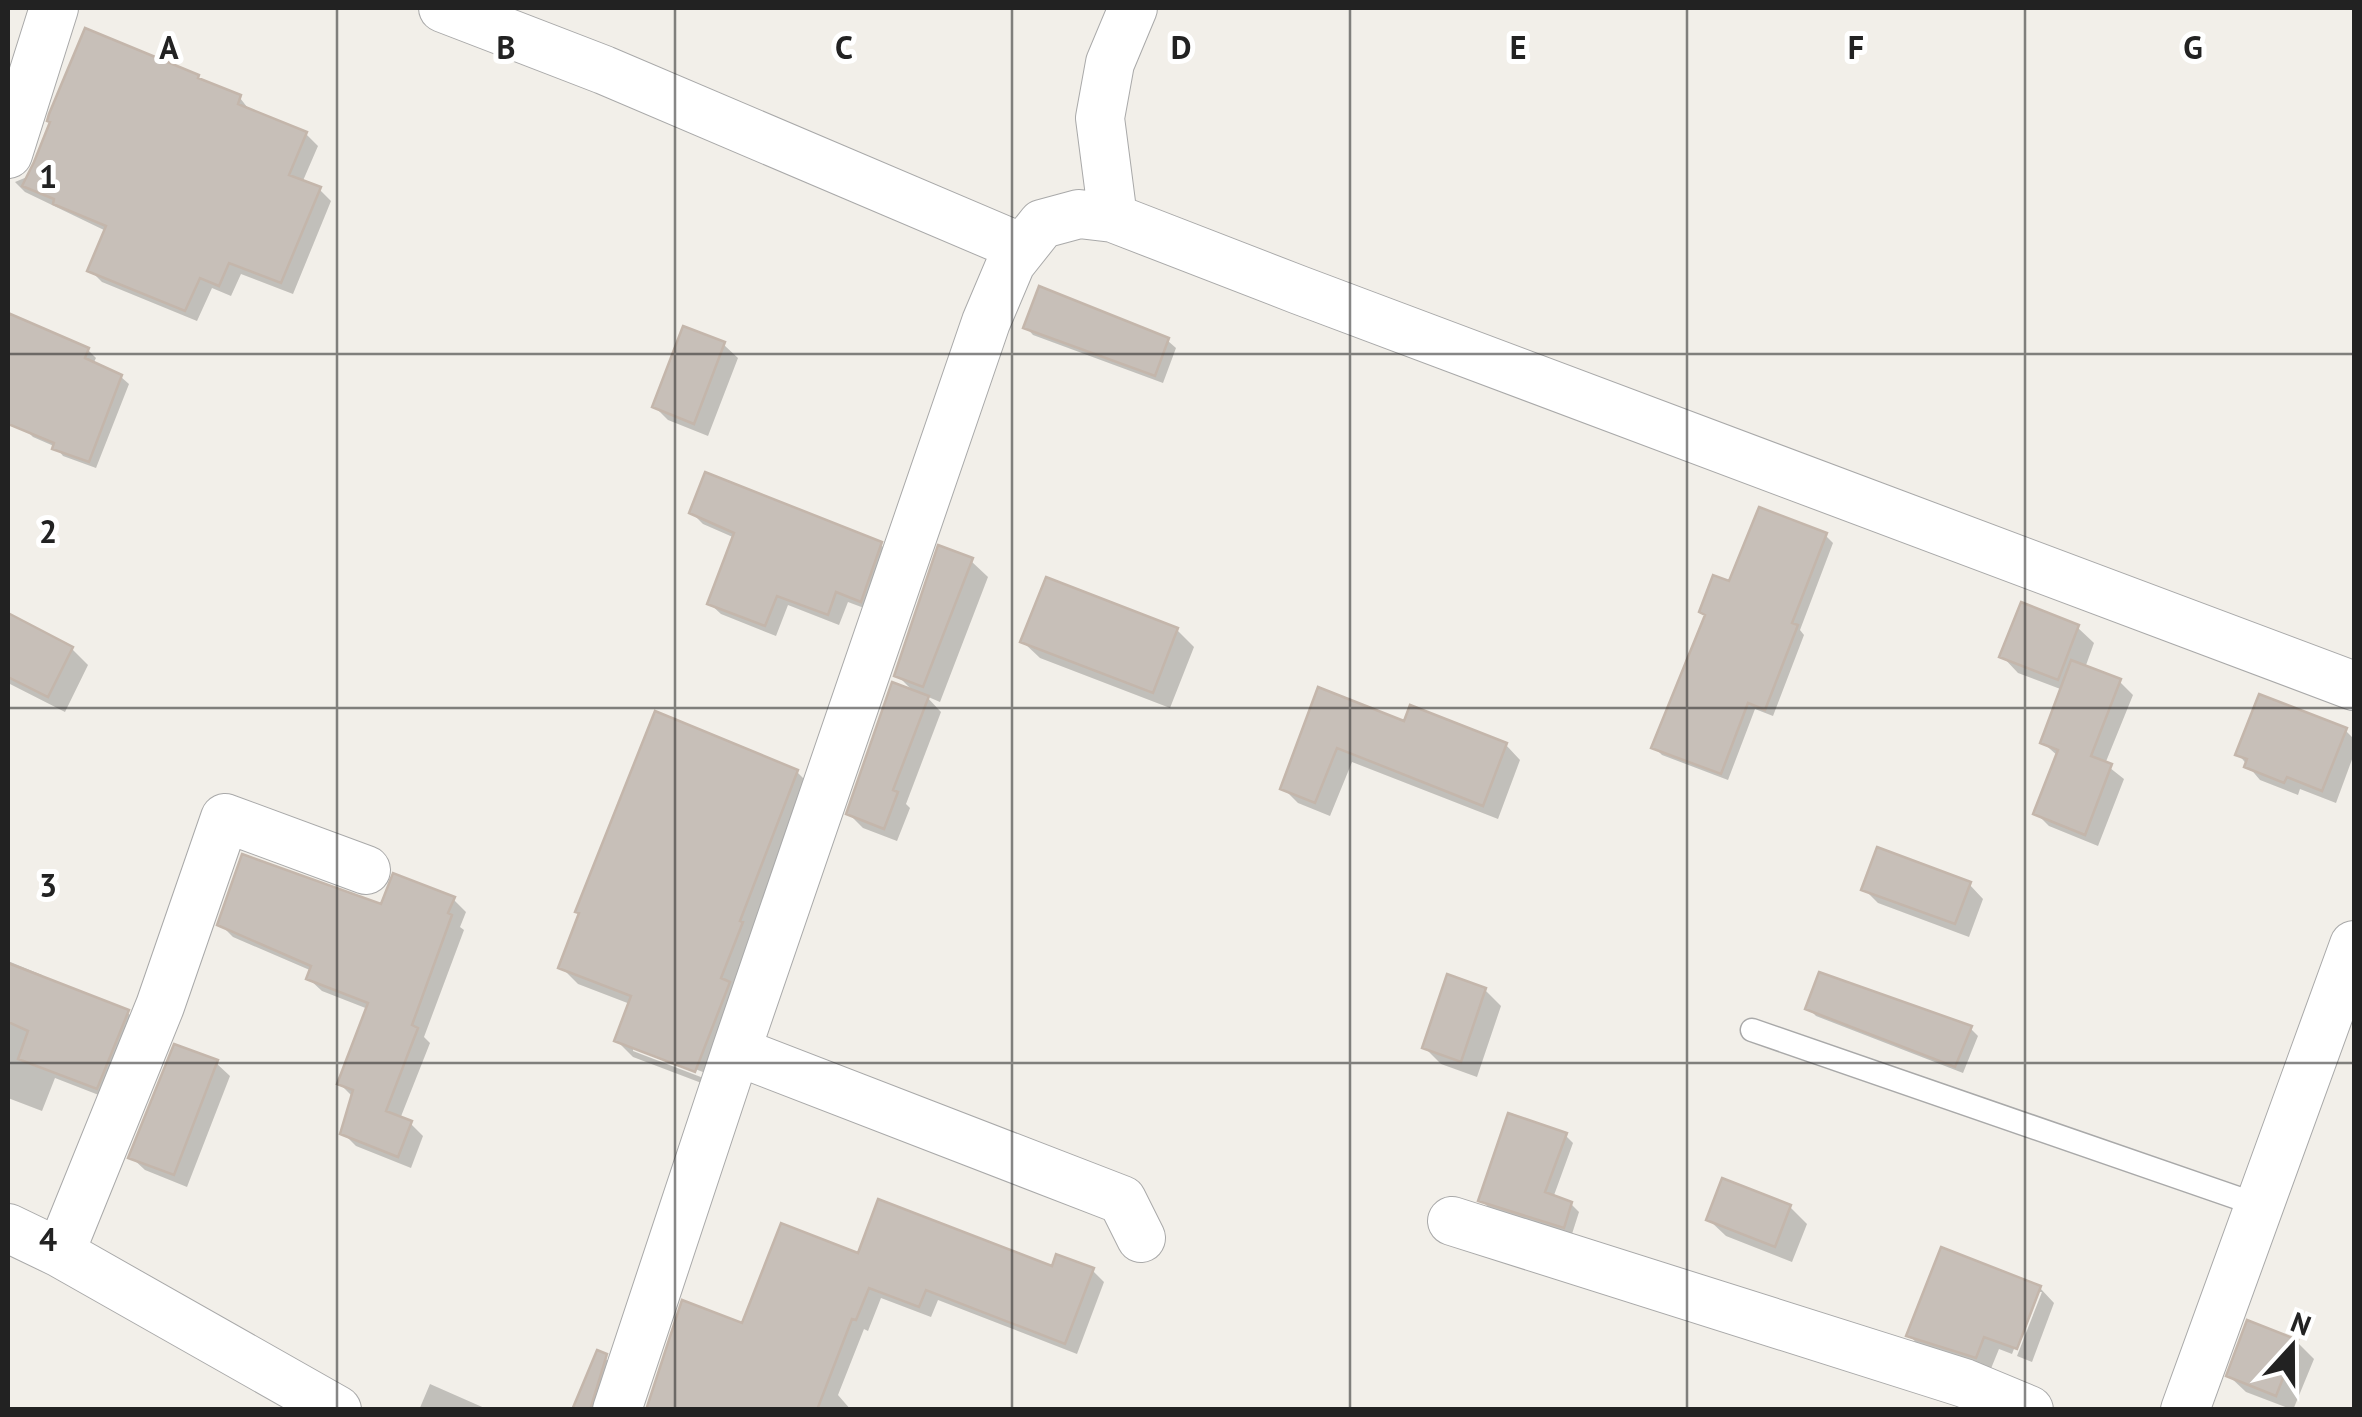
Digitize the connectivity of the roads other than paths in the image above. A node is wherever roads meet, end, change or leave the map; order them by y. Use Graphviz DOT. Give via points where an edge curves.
graph roads {
  1 [pos="54,8"];
  2 [pos="442,8"];
  3 [pos="1134,8"];
  4 [pos="16,108"];
  5 [pos="8,154"];
  6 [pos="1114,218"];
  7 [pos="1020,247"];
  8 [pos="2354,686"];
  9 [pos="366,870"];
  10 [pos="2354,944"];
  11 [pos="2340,1025"];
  12 [pos="1752,1030"];
  13 [pos="736,1051"];
  14 [pos="2258,1205"];
  15 [pos="1452,1221"];
  16 [pos="8,1228"];
  17 [pos="1141,1238"];
  18 [pos="60,1254"];
  19 [pos="337,1410"];
  20 [pos="617,1410"];
  21 [pos="2029,1410"];
  22 [pos="2185,1410"];
  1 -- 4 [label="street"];
  2 -- 7 [label="street"];
  3 -- 6 [label="street" via="1110,63 1100,118"];
  4 -- 5 [label="street"];
  6 -- 7 [label="street" via="1079,214 1042,224"];
  6 -- 8 [label="street"];
  7 -- 13 [label="street" via="986,322"];
  9 -- 18 [label="street" via="226,818 160,1006"];
  10 -- 11 [label="street"];
  11 -- 14 [label="street"];
  12 -- 14 [label="lane"];
  13 -- 17 [label="street" via="1122,1200"];
  13 -- 20 [label="street"];
  14 -- 22 [label="street"];
  15 -- 21 [label="street" via="1964,1383"];
  16 -- 18 [label="street"];
  18 -- 19 [label="street"];
}
